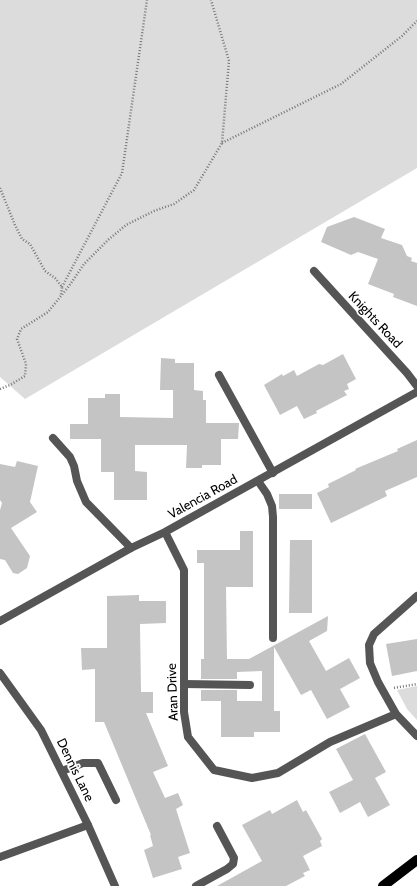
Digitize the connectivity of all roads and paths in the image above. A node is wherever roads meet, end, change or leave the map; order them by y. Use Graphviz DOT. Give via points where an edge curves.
graph roads {
  1 [pos="147,0"];
  2 [pos="210,0"];
  3 [pos="417,21"];
  4 [pos="222,143"];
  5 [pos="0,188"];
  6 [pos="314,272"];
  7 [pos="62,287"];
  8 [pos="61,295"];
  9 [pos="219,375"];
  10 [pos="417,386"];
  11 [pos="0,389"];
  12 [pos="417,392"];
  13 [pos="54,438"];
  14 [pos="273,473"];
  15 [pos="258,481"];
  16 [pos="165,532"];
  17 [pos="131,548"];
  18 [pos="417,596"];
  19 [pos="0,621"];
  20 [pos="273,638"];
  21 [pos="0,673"];
  22 [pos="184,684"];
  23 [pos="417,684"];
  24 [pos="250,686"];
  25 [pos="382,691"];
  26 [pos="396,714"];
  27 [pos="417,736"];
  28 [pos="62,771"];
  29 [pos="116,800"];
  30 [pos="88,824"];
  31 [pos="217,826"];
  32 [pos="0,857"];
  33 [pos="417,860"];
  34 [pos="115,886"];
  35 [pos="196,886"];
  36 [pos="383,886"];
  1 -- 7 [label="path" via="122,173"];
  2 -- 4 [label="path" via="229,61"];
  3 -- 4 [label="path" via="341,84"];
  4 -- 8 [label="path" via="194,190 174,204 126,225 84,264"];
  5 -- 7 [label="path" via="22,239 30,244 45,271"];
  6 -- 10 [label="street, Knights Road"];
  7 -- 8 [label="path"];
  8 -- 11 [label="path" via="48,312 21,329 17,339 26,364 25,376"];
  9 -- 14 [label="street"];
  12 -- 14 [label="street, Valencia Road"];
  13 -- 17 [label="street" via="70,457 86,502"];
  14 -- 15 [label="street, Valencia Road"];
  15 -- 16 [label="street, Valencia Road"];
  15 -- 20 [label="street" via="272,506"];
  16 -- 17 [label="street, Valencia Road"];
  16 -- 22 [label="street, Aran Drive" via="184,570"];
  17 -- 19 [label="street, Valencia Road"];
  18 -- 25 [label="street" via="374,634 369,645 370,663"];
  21 -- 28 [label="street, Dennis Lane" via="41,730"];
  22 -- 24 [label="street"];
  22 -- 26 [label="street, Aran Drive" via="184,712 188,737 214,770 252,778 278,773 330,742"];
  23 -- 25 [label="path"];
  25 -- 26 [label="street"];
  26 -- 27 [label="street"];
  28 -- 29 [label="street" via="83,762 98,763"];
  28 -- 30 [label="street, Dennis Lane"];
  30 -- 32 [label="street"];
  30 -- 34 [label="street, Dennis Lane"];
  31 -- 35 [label="street" via="234,858 233,864"];
  33 -- 36 [label="main road"];
}
